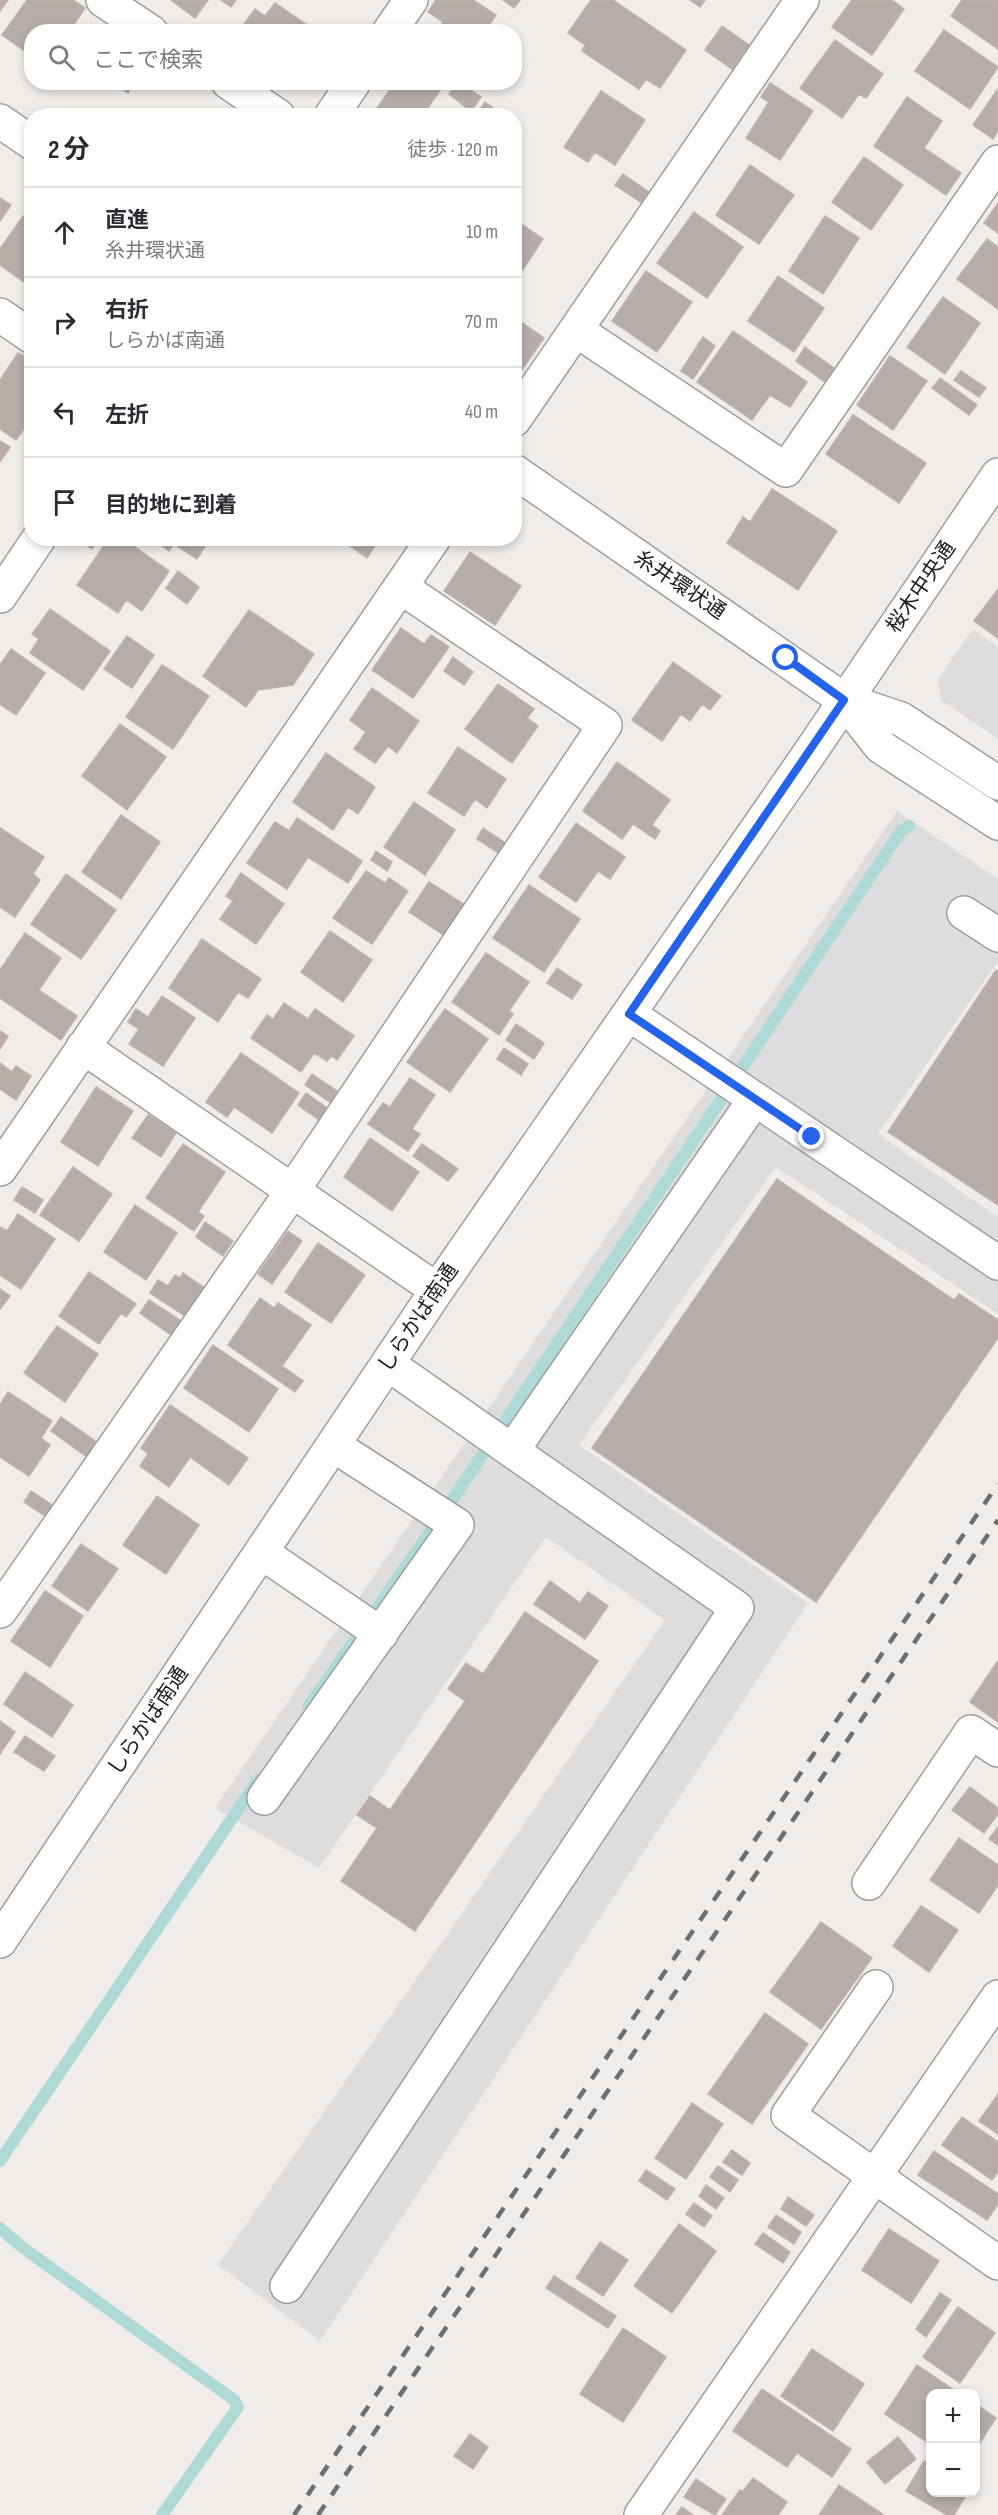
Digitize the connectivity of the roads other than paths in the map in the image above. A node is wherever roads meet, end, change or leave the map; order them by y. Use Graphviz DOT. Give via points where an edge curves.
graph roads {
  1 [pos="103,0"];
  2 [pos="411,0"];
  3 [pos="802,0"];
  4 [pos="139,24"];
  5 [pos="394,24"];
  6 [pos="240,90"];
  7 [pos="349,90"];
  8 [pos="266,108"];
  9 [pos="336,108"];
  10 [pos="0,121"];
  11 [pos="24,138"];
  12 [pos="998,162"];
  13 [pos="0,315"];
  14 [pos="576,330"];
  15 [pos="24,332"];
  16 [pos="522,408"];
  17 [pos="998,475"];
  18 [pos="522,477"];
  19 [pos="34,546"];
  20 [pos="429,546"];
  21 [pos="402,588"];
  22 [pos="0,596"];
  23 [pos="844,700"];
  24 [pos="998,783"];
  25 [pos="998,823"];
  26 [pos="964,913"];
  27 [pos="998,935"];
  28 [pos="629,1014"];
  29 [pos="83,1047"];
  30 [pos="755,1099"];
  31 [pos="0,1169"];
  32 [pos="294,1190"];
  33 [pos="998,1263"];
  34 [pos="437,1290"];
  35 [pos="388,1364"];
  36 [pos="333,1444"];
  37 [pos="512,1451"];
  38 [pos="261,1552"];
  39 [pos="0,1611"];
  40 [pos="381,1634"];
  41 [pos="998,1750"];
  42 [pos="264,1798"];
  43 [pos="869,1883"];
  44 [pos="0,1941"];
  45 [pos="876,1987"];
  46 [pos="998,1997"];
  47 [pos="874,2178"];
  48 [pos="998,2264"];
  49 [pos="287,2286"];
  50 [pos="641,2515"];
  1 -- 4 [label="street"];
  2 -- 5 [label="street"];
  3 -- 14 [label="street"];
  6 -- 8 [label="street"];
  7 -- 9 [label="street"];
  10 -- 11 [label="street"];
  12 -- 14 [label="street" via="786,470"];
  13 -- 15 [label="street"];
  14 -- 16 [label="street"];
  17 -- 23 [label="street, 桜木中央通"];
  18 -- 23 [label="street, 糸井環状通"];
  19 -- 22 [label="street"];
  20 -- 21 [label="street"];
  21 -- 29 [label="street"];
  21 -- 32 [label="street" via="605,725"];
  23 -- 24 [label="street" via="901,719"];
  23 -- 25 [label="street" via="881,747"];
  23 -- 28 [label="street, しらかば南通"];
  26 -- 27 [label="street"];
  28 -- 30 [label="street"];
  28 -- 34 [label="street, しらかば南通"];
  29 -- 31 [label="street"];
  29 -- 32 [label="street"];
  30 -- 33 [label="street"];
  30 -- 37 [label="street"];
  32 -- 34 [label="street"];
  32 -- 39 [label="street"];
  34 -- 35 [label="street, しらかば南通"];
  35 -- 36 [label="street, しらかば南通"];
  35 -- 37 [label="street"];
  36 -- 38 [label="street, しらかば南通"];
  36 -- 40 [label="street" via="457,1525"];
  37 -- 49 [label="street" via="737,1608"];
  38 -- 40 [label="street"];
  38 -- 44 [label="street, しらかば南通"];
  40 -- 42 [label="street"];
  41 -- 43 [label="street" via="971,1732"];
  45 -- 47 [label="street" via="788,2115"];
  46 -- 47 [label="street"];
  47 -- 48 [label="street"];
  47 -- 50 [label="street"];
}
